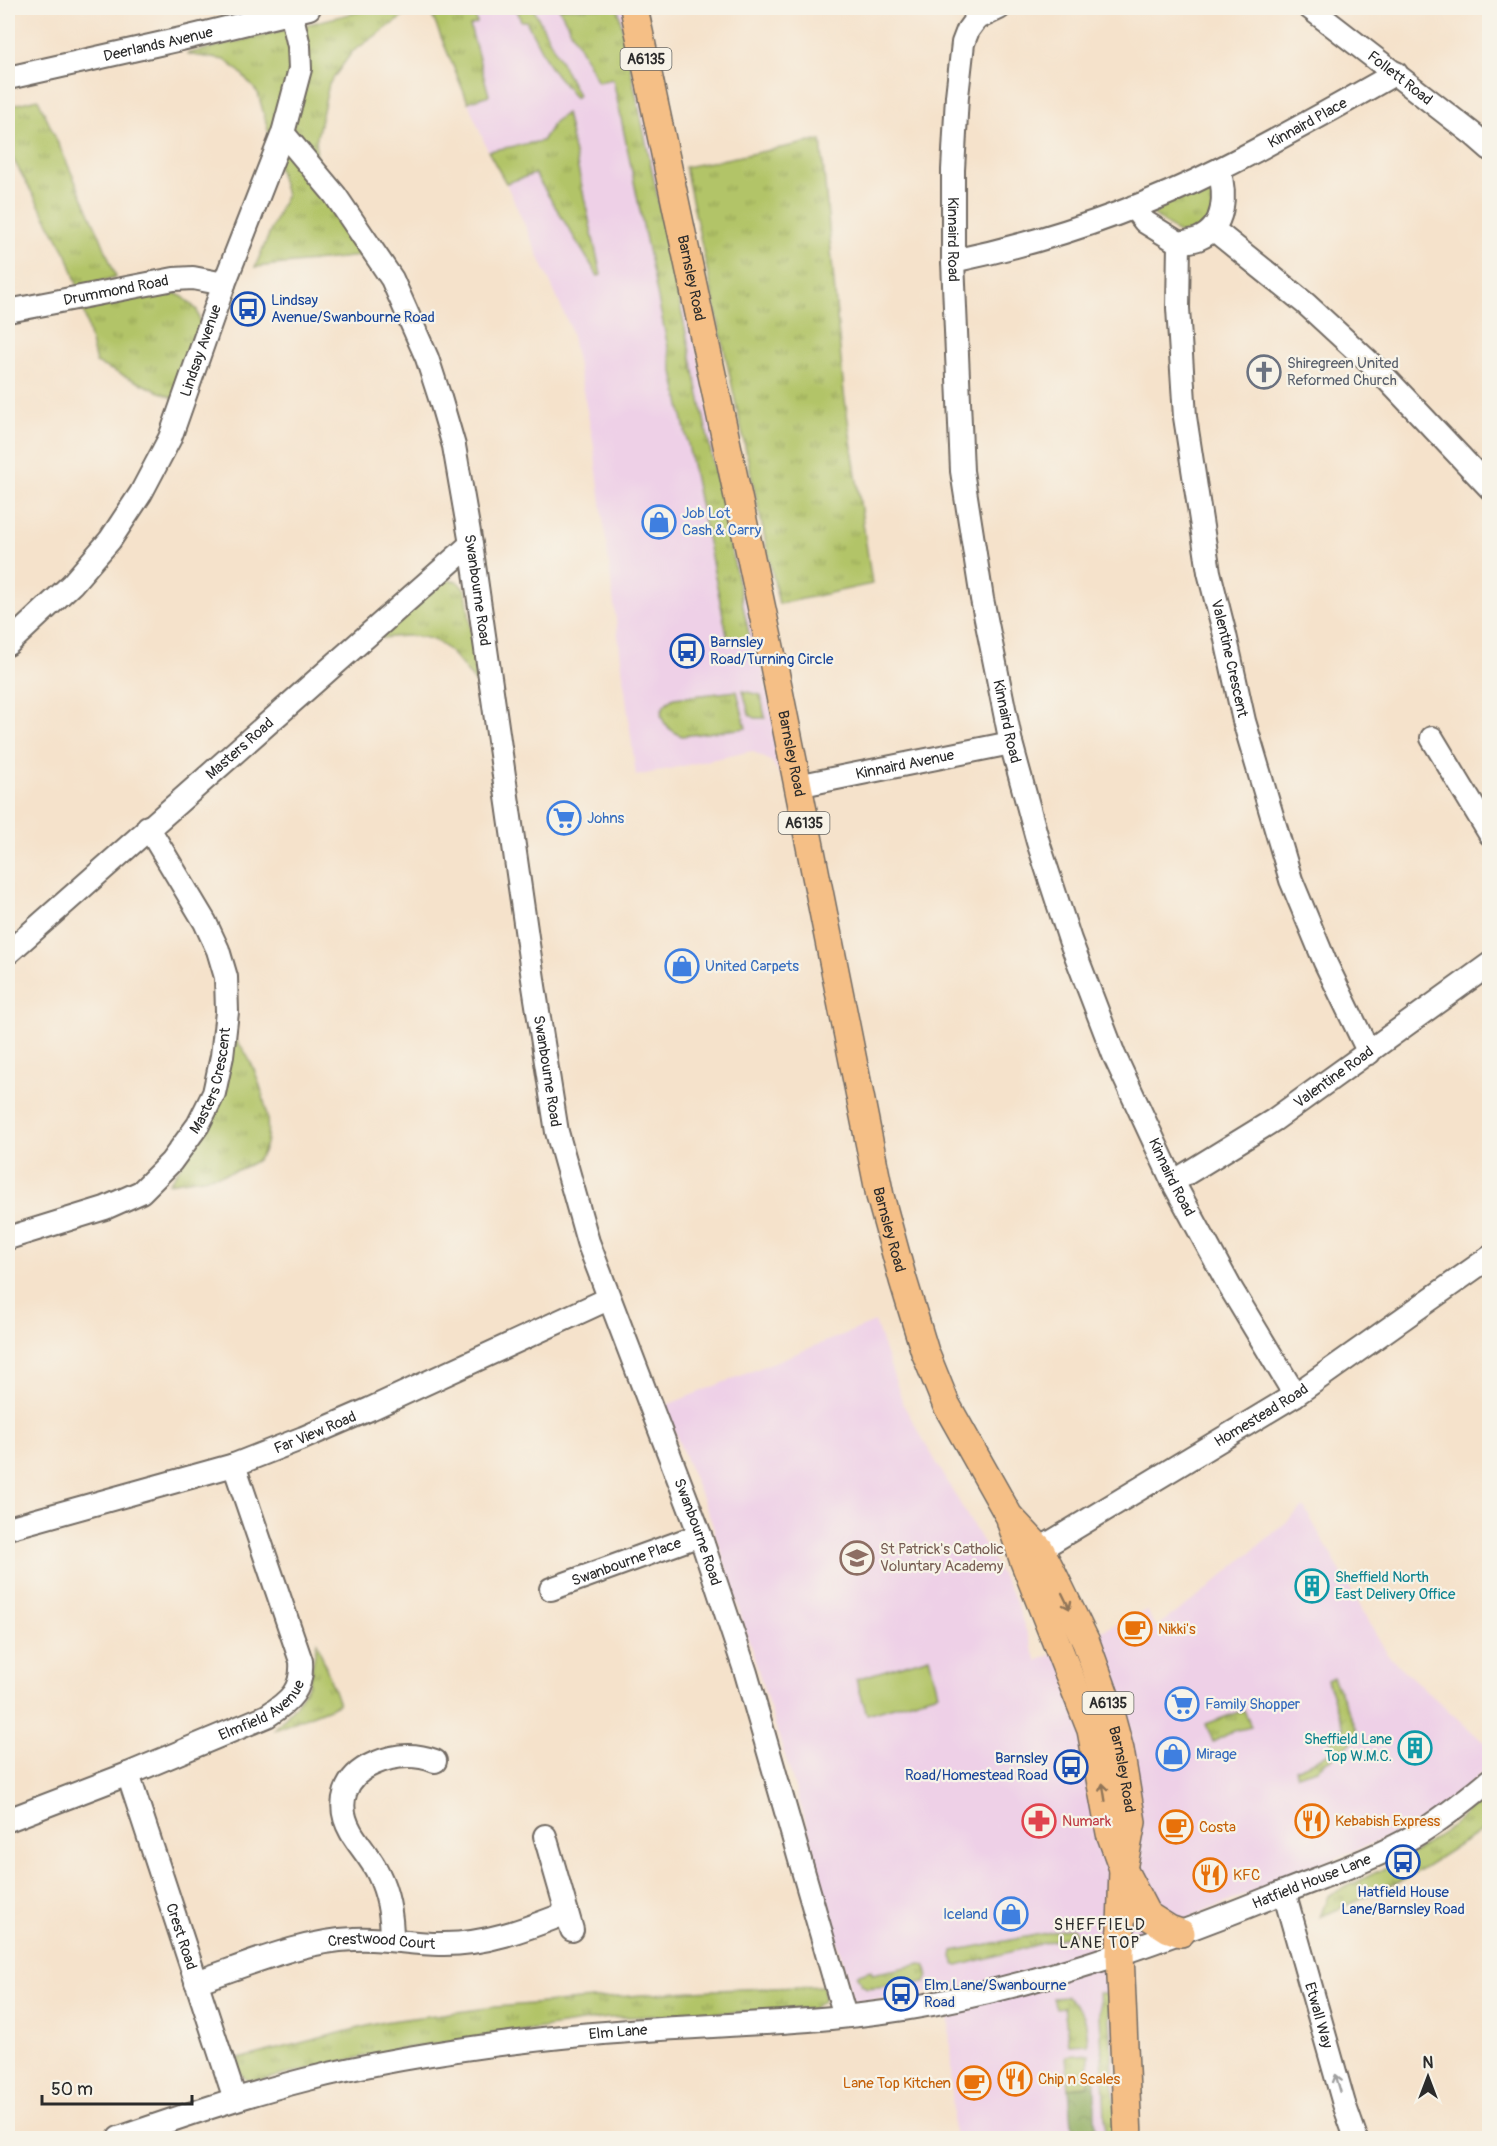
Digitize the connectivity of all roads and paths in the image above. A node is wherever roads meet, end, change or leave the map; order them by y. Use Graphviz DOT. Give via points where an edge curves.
graph roads {
  1 [pos="634,8"];
  2 [pos="999,8"];
  3 [pos="1310,8"];
  4 [pos="300,10"];
  5 [pos="1396,73"];
  6 [pos="8,78"];
  7 [pos="283,133"];
  8 [pos="1490,149"];
  9 [pos="1219,170"];
  10 [pos="1133,207"];
  11 [pos="1213,229"];
  12 [pos="1179,243"];
  13 [pos="953,261"];
  14 [pos="224,284"];
  15 [pos="8,311"];
  16 [pos="1490,488"];
  17 [pos="471,544"];
  18 [pos="8,644"];
  19 [pos="1432,738"];
  20 [pos="1011,743"];
  21 [pos="797,786"];
  22 [pos="148,827"];
  23 [pos="1490,834"];
  24 [pos="8,953"];
  25 [pos="1490,964"];
  26 [pos="1369,1053"];
  27 [pos="1173,1182"];
  28 [pos="8,1238"];
  29 [pos="1490,1257"];
  30 [pos="608,1299"];
  31 [pos="1295,1395"];
  32 [pos="234,1465"];
  33 [pos="8,1528"];
  34 [pos="700,1535"];
  35 [pos="1031,1554"];
  36 [pos="551,1589"];
  37 [pos="435,1761"];
  38 [pos="128,1774"];
  39 [pos="1490,1780"];
  40 [pos="8,1820"];
  41 [pos="545,1836"];
  42 [pos="1123,1869"];
  43 [pos="1284,1892"];
  44 [pos="1181,1933"];
  45 [pos="392,1940"];
  46 [pos="1120,1954"];
  47 [pos="196,1982"];
  48 [pos="845,2016"];
  49 [pos="235,2099"];
  50 [pos="119,2139"];
  51 [pos="1128,2139"];
  52 [pos="1356,2139"];
  1 -- 21 [label="main road, Barnsley Road / A6135"];
  2 -- 13 [label="street, Kinnaird Road" via="976,19 963,44 953,170"];
  3 -- 5 [label="street, Follett Road"];
  4 -- 6 [label="street, Deerlands Avenue"];
  4 -- 7 [label="street, Lindsay Avenue" via="300,69"];
  5 -- 8 [label="street, Follett Road"];
  5 -- 9 [label="street, Kinnaird Place"];
  7 -- 14 [label="street, Lindsay Avenue"];
  7 -- 17 [label="street, Swanbourne Road" via="353,219 392,279 411,318 454,446"];
  9 -- 10 [label="street, Kinnaird Place"];
  9 -- 11 [label="street" via="1224,190"];
  10 -- 12 [label="street" via="1145,222"];
  10 -- 13 [label="street, Kinnaird Place" via="1049,237"];
  11 -- 12 [label="street" via="1199,239"];
  11 -- 16 [label="street" via="1306,304 1383,375"];
  12 -- 26 [label="street, Valentine Crescent" via="1178,308 1185,417 1209,572 1244,721 1291,880"];
  13 -- 20 [label="street, Kinnaird Road" via="962,471 982,599"];
  14 -- 15 [label="street, Drummond Road" via="174,279"];
  14 -- 18 [label="street, Lindsay Avenue" via="170,438 141,493 110,540 72,584"];
  17 -- 22 [label="street, Masters Road"];
  17 -- 30 [label="street, Swanbourne Road" via="557,1132"];
  19 -- 23 [label="street"];
  20 -- 21 [label="street, Kinnaird Avenue"];
  20 -- 27 [label="street, Kinnaird Road" via="1070,940 1114,1055"];
  21 -- 35 [label="main road, Barnsley Road / A6135" via="880,1196 903,1280 946,1404"];
  22 -- 24 [label="street, Masters Road"];
  22 -- 28 [label="street, Masters Crescent" via="204,922 226,977 224,1044 214,1093 198,1125 141,1192 105,1208"];
  25 -- 26 [label="street, Valentine Road"];
  26 -- 27 [label="street, Valentine Road" via="1274,1120"];
  27 -- 31 [label="street, Kinnaird Road"];
  29 -- 31 [label="street, Homestead Road"];
  30 -- 32 [label="street, Far View Road" via="370,1409"];
  30 -- 34 [label="street, Swanbourne Road"];
  31 -- 35 [label="street, Homestead Road"];
  32 -- 33 [label="street, Far View Road"];
  32 -- 38 [label="street, Elmfield Avenue" via="301,1661 302,1677 284,1705 267,1716"];
  34 -- 36 [label="street, Swanbourne Place"];
  34 -- 48 [label="street, Swanbourne Road" via="746,1673"];
  35 -- 42 [label="main road, Barnsley Road / A6135" via="1086,1642 1106,1698 1120,1750 1132,1822"];
  37 -- 45 [label="street" via="404,1755 385,1759 353,1776 345,1792 344,1813 351,1832 367,1852 388,1896"];
  38 -- 40 [label="street, Elmfield Avenue"];
  38 -- 47 [label="street, Crest Road"];
  39 -- 43 [label="street, Hatfield House Lane" via="1415,1835"];
  41 -- 45 [label="street, Crestwood Court" via="570,1921 484,1941 441,1944"];
  42 -- 44 [label="main road" via="1147,1915"];
  42 -- 46 [label="main road, Barnsley Road / A6135"];
  43 -- 44 [label="street, Hatfield House Lane"];
  52 -- 43 [label="street, Etwall Way, one-way"];
  44 -- 46 [label="street, Hatfield House Lane"];
  45 -- 47 [label="street, Crestwood Court" via="316,1944"];
  46 -- 48 [label="street, Elm Lane" via="956,1999"];
  46 -- 51 [label="main road, Barnsley Road / A6135"];
  47 -- 49 [label="street, Crest Road"];
  48 -- 49 [label="street, Elm Lane" via="517,2042 370,2066"];
  49 -- 50 [label="street, Elm Lane"];
}
